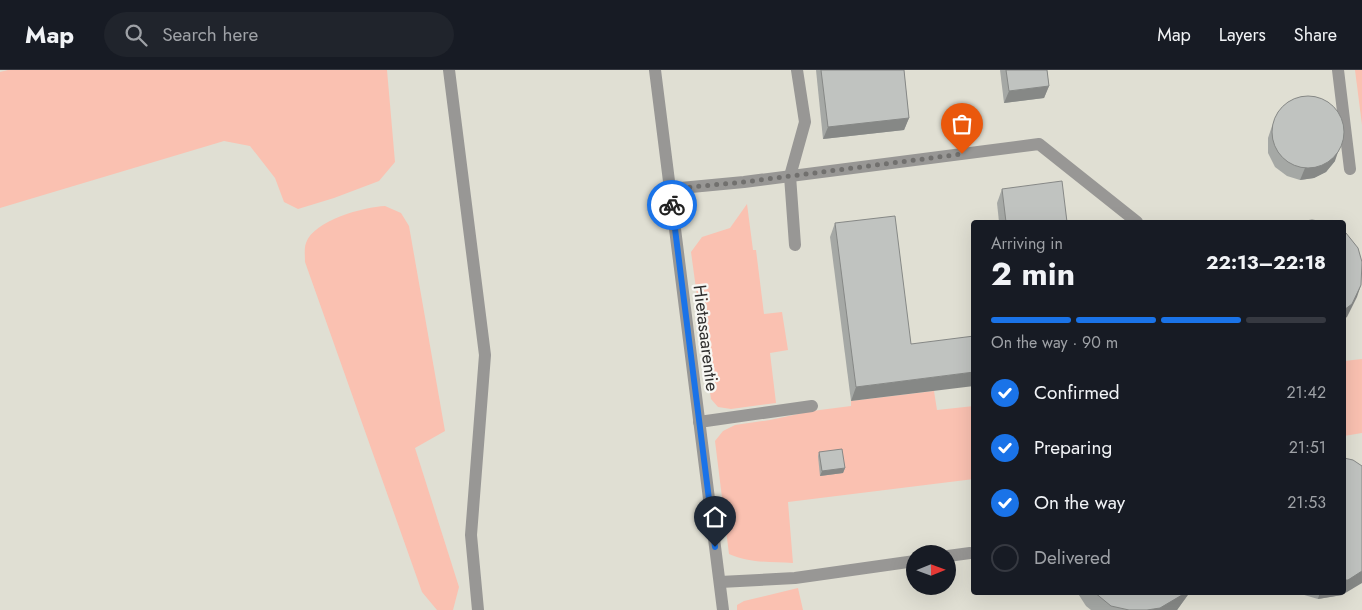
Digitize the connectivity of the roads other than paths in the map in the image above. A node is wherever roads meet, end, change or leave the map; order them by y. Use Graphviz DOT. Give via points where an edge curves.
graph roads {
  1 [pos="449,70"];
  2 [pos="655,70"];
  3 [pos="797,70"];
  4 [pos="1338,70"];
  5 [pos="1350,169"];
  6 [pos="790,176"];
  7 [pos="670,189"];
  8 [pos="1134,220"];
  9 [pos="795,245"];
  10 [pos="812,406"];
  11 [pos="699,422"];
  12 [pos="970,553"];
  13 [pos="956,555"];
  14 [pos="906,562"];
  15 [pos="720,582"];
  16 [pos="478,610"];
  17 [pos="723,610"];
  1 -- 16 [label="street" via="485,355 471,535"];
  2 -- 7 [label="street, Hietasaarentie"];
  3 -- 6 [label="street" via="805,122"];
  4 -- 5 [label="street"];
  6 -- 7 [label="street"];
  6 -- 8 [label="street" via="1039,144"];
  6 -- 9 [label="street"];
  7 -- 11 [label="street, Hietasaarentie"];
  10 -- 11 [label="street"];
  11 -- 15 [label="street, Hietasaarentie"];
  12 -- 13 [label="street"];
  14 -- 15 [label="street" via="795,578"];
  15 -- 17 [label="street, Hietasaarentie"];
}
